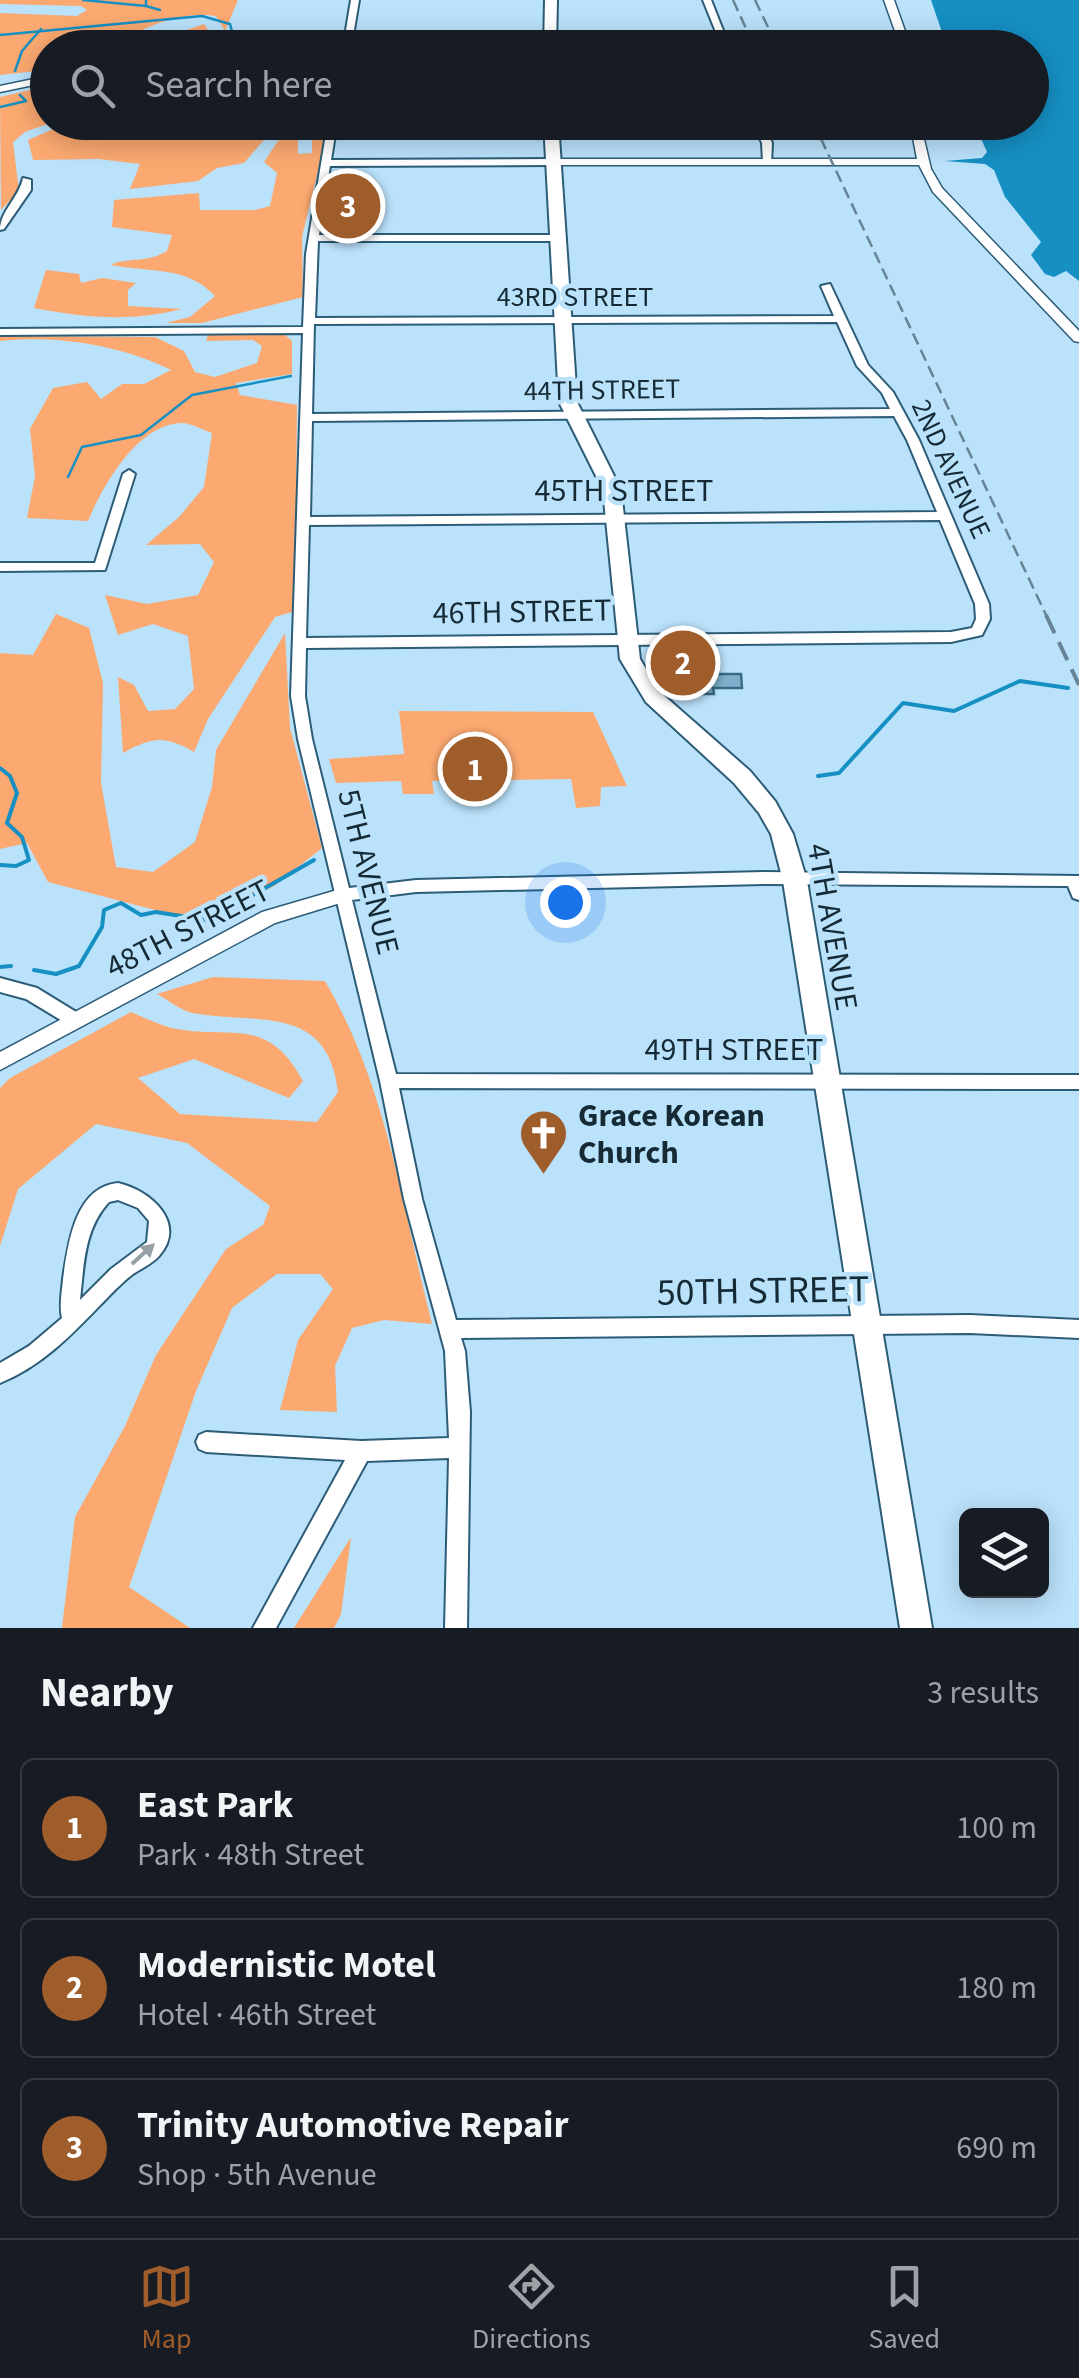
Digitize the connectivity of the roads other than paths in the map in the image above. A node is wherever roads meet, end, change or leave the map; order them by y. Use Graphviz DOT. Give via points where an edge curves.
graph roads {
  1 [pos="355,0"];
  2 [pos="551,0"];
  3 [pos="707,0"];
  4 [pos="889,0"];
  5 [pos="350,30"];
  6 [pos="550,30"];
  7 [pos="719,30"];
  8 [pos="900,30"];
  9 [pos="30,82"];
  10 [pos="0,89"];
  11 [pos="330,140"];
  12 [pos="551,140"];
  13 [pos="766,140"];
  14 [pos="919,140"];
  15 [pos="552,162"];
  16 [pos="768,162"];
  17 [pos="923,162"];
  18 [pos="326,163"];
  19 [pos="26,180"];
  20 [pos="0,227"];
  21 [pos="313,238"];
  22 [pos="557,238"];
  23 [pos="826,286"];
  24 [pos="562,320"];
  25 [pos="841,320"];
  26 [pos="310,326"];
  27 [pos="0,332"];
  28 [pos="1079,338"];
  29 [pos="899,412"];
  30 [pos="573,415"];
  31 [pos="306,418"];
  32 [pos="129,474"];
  33 [pos="944,516"];
  34 [pos="615,518"];
  35 [pos="304,521"];
  36 [pos="0,566"];
  37 [pos="981,628"];
  38 [pos="626,638"];
  39 [pos="302,642"];
  40 [pos="795,881"];
  41 [pos="1076,887"];
  42 [pos="344,894"];
  43 [pos="0,986"];
  44 [pos="75,1020"];
  45 [pos="0,1062"];
  46 [pos="827,1080"];
  47 [pos="389,1081"];
  48 [pos="1079,1082"];
  49 [pos="72,1320"];
  50 [pos="866,1326"];
  51 [pos="448,1329"];
  52 [pos="1079,1329"];
  53 [pos="0,1373"];
  54 [pos="206,1442"];
  55 [pos="458,1448"];
  56 [pos="361,1452"];
  57 [pos="264,1628"];
  58 [pos="456,1628"];
  59 [pos="916,1628"];
  1 -- 5 [label="street"];
  2 -- 6 [label="main road"];
  3 -- 7 [label="street"];
  4 -- 8 [label="street"];
  9 -- 10 [label="street"];
  11 -- 18 [label="street, 5TH AVENUE"];
  12 -- 15 [label="main road, 4TH AVENUE"];
  13 -- 16 [label="street"];
  14 -- 17 [label="street"];
  15 -- 16 [label="street"];
  15 -- 18 [label="street"];
  15 -- 22 [label="main road, 4TH AVENUE"];
  16 -- 17 [label="street"];
  17 -- 28 [label="street" via="970,228"];
  18 -- 21 [label="street, 5TH AVENUE"];
  19 -- 20 [label="street"];
  21 -- 22 [label="street"];
  21 -- 26 [label="street, 5TH AVENUE"];
  22 -- 24 [label="main road, 4TH AVENUE"];
  23 -- 25 [label="street, 2ND AVENUE"];
  24 -- 25 [label="street, 43RD STREET"];
  24 -- 26 [label="street, 43RD STREET"];
  24 -- 30 [label="main road, 4TH AVENUE"];
  25 -- 29 [label="street, 2ND AVENUE" via="863,366"];
  26 -- 27 [label="street, 43RD STREET"];
  26 -- 31 [label="street, 5TH AVENUE"];
  29 -- 30 [label="street, 44TH STREET"];
  29 -- 33 [label="street, 2ND AVENUE"];
  30 -- 31 [label="street, 44TH STREET"];
  30 -- 34 [label="main road, 4TH AVENUE" via="610,480"];
  31 -- 35 [label="street, 5TH AVENUE"];
  32 -- 36 [label="street" via="100,567"];
  33 -- 34 [label="street, 45TH STREET"];
  33 -- 37 [label="street, 2ND AVENUE" via="982,604"];
  34 -- 35 [label="street, 45TH STREET"];
  34 -- 38 [label="main road, 4TH AVENUE"];
  35 -- 39 [label="street, 5TH AVENUE"];
  37 -- 38 [label="street, 46TH STREET" via="952,638"];
  38 -- 39 [label="street, 46TH STREET"];
  38 -- 40 [label="main road, 4TH AVENUE" via="635,672 652,697 767,806"];
  39 -- 42 [label="street, 5TH AVENUE" via="300,717"];
  40 -- 41 [label="street, 48TH STREET"];
  40 -- 42 [label="street, 48TH STREET" via="416,886"];
  40 -- 46 [label="main road, 4TH AVENUE"];
  42 -- 44 [label="street, 48TH STREET" via="269,917"];
  42 -- 47 [label="street, 5TH AVENUE"];
  43 -- 44 [label="street" via="31,992"];
  44 -- 45 [label="street, 48TH STREET"];
  46 -- 47 [label="street, 49TH STREET"];
  46 -- 48 [label="street, 49TH STREET"];
  46 -- 50 [label="main road, 4TH AVENUE"];
  47 -- 51 [label="street, 5TH AVENUE"];
  49 -- 49 [label="street, one-way" via="155,1247 159,1224 153,1211 128,1193 104,1195 86,1221"];
  49 -- 53 [label="street" via="32,1359"];
  50 -- 51 [label="street, 50TH STREET"];
  50 -- 52 [label="street, 50TH STREET"];
  50 -- 59 [label="main road, 4TH AVENUE"];
  51 -- 55 [label="street, 5TH AVENUE" via="458,1378"];
  54 -- 56 [label="street"];
  55 -- 56 [label="street"];
  55 -- 58 [label="street, 5TH AVENUE"];
  56 -- 57 [label="street"];
}
